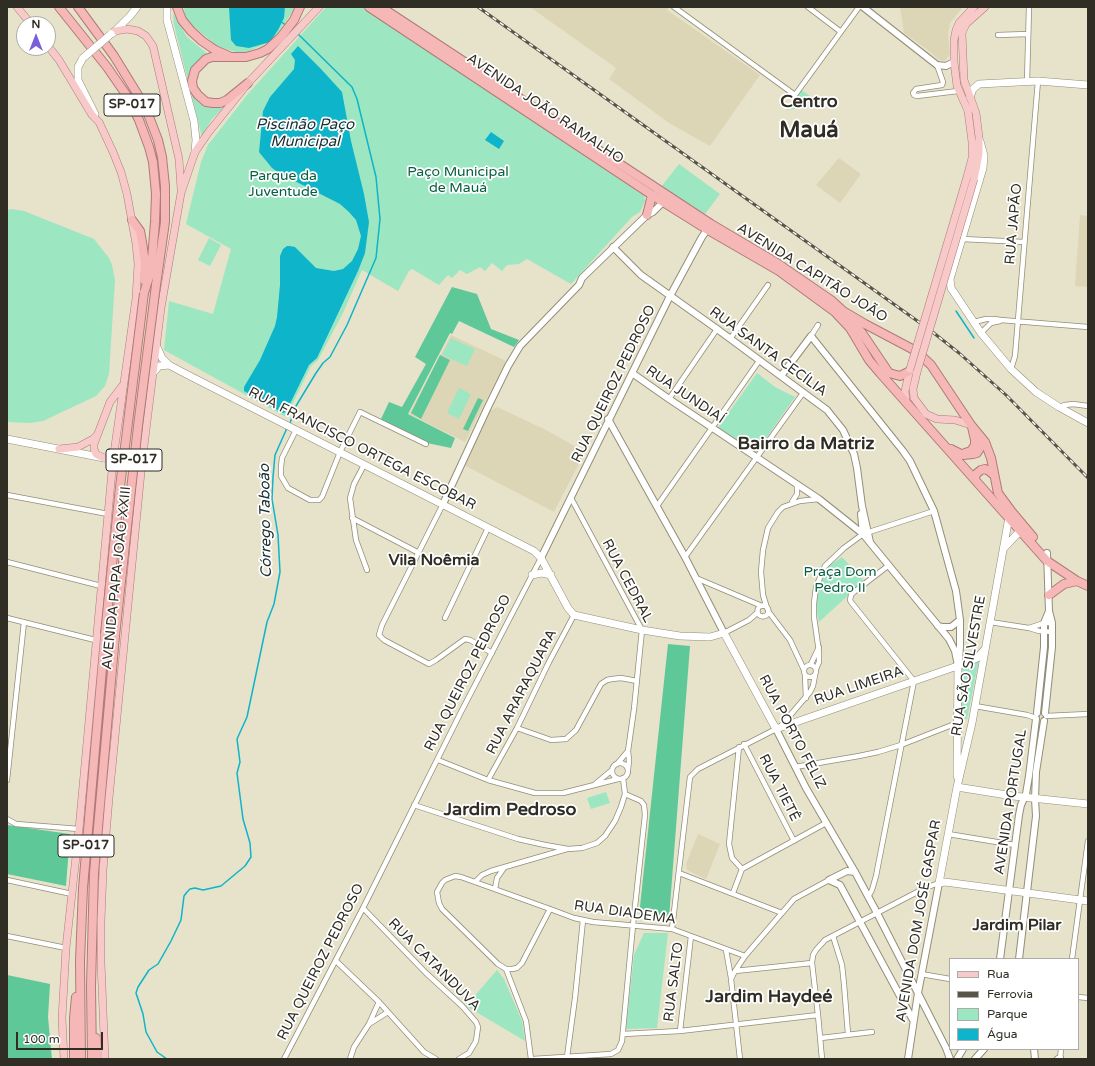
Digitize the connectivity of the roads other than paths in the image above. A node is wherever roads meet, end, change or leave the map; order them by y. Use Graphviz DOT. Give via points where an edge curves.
graph roads {
  1 [pos="17,7"];
  2 [pos="59,7"];
  3 [pos="78,7"];
  4 [pos="137,7"];
  5 [pos="167,7"];
  6 [pos="177,7"];
  7 [pos="300,7"];
  8 [pos="319,7"];
  9 [pos="369,7"];
  10 [pos="381,7"];
  11 [pos="675,7"];
  12 [pos="808,7"];
  13 [pos="859,7"];
  14 [pos="863,7"];
  15 [pos="974,7"];
  16 [pos="985,7"];
  17 [pos="1029,7"];
  18 [pos="24,16"];
  19 [pos="113,32"];
  20 [pos="841,32"];
  21 [pos="1028,34"];
  22 [pos="998,35"];
  23 [pos="283,40"];
  24 [pos="56,56"];
  25 [pos="232,57"];
  26 [pos="954,62"];
  27 [pos="937,65"];
  28 [pos="1038,81"];
  29 [pos="1027,82"];
  30 [pos="248,83"];
  31 [pos="1088,85"];
  32 [pos="958,90"];
  33 [pos="970,97"];
  34 [pos="99,122"];
  35 [pos="979,137"];
  36 [pos="196,152"];
  37 [pos="971,178"];
  38 [pos="181,194"];
  39 [pos="652,195"];
  40 [pos="666,199"];
  41 [pos="647,215"];
  42 [pos="132,220"];
  43 [pos="709,227"];
  44 [pos="962,239"];
  45 [pos="1024,242"];
  46 [pos="613,247"];
  47 [pos="768,285"];
  48 [pos="144,292"];
  49 [pos="670,296"];
  50 [pos="843,311"];
  51 [pos="1001,320"];
  52 [pos="974,322"];
  53 [pos="1017,322"];
  54 [pos="818,325"];
  55 [pos="1088,327"];
  56 [pos="717,329"];
  57 [pos="981,333"];
  58 [pos="811,336"];
  59 [pos="730,338"];
  60 [pos="156,345"];
  61 [pos="760,360"];
  62 [pos="169,365"];
  63 [pos="1011,369"];
  64 [pos="912,371"];
  65 [pos="632,372"];
  66 [pos="153,373"];
  67 [pos="781,376"];
  68 [pos="123,384"];
  69 [pos="803,393"];
  70 [pos="669,399"];
  71 [pos="906,402"];
  72 [pos="1088,406"];
  73 [pos="1060,407"];
  74 [pos="608,419"];
  75 [pos="1088,424"];
  76 [pos="971,425"];
  77 [pos="711,427"];
  78 [pos="294,429"];
  79 [pos="979,433"];
  80 [pos="98,434"];
  81 [pos="7,439"];
  82 [pos="426,444"];
  83 [pos="943,444"];
  84 [pos="59,449"];
  85 [pos="340,452"];
  86 [pos="958,453"];
  87 [pos="757,457"];
  88 [pos="104,458"];
  89 [pos="113,460"];
  90 [pos="142,462"];
  91 [pos="364,464"];
  92 [pos="994,475"];
  93 [pos="975,479"];
  94 [pos="797,484"];
  95 [pos="7,495"];
  96 [pos="571,498"];
  97 [pos="819,499"];
  98 [pos="443,504"];
  99 [pos="791,504"];
  100 [pos="657,506"];
  101 [pos="862,506"];
  102 [pos="934,511"];
  103 [pos="108,514"];
  104 [pos="1008,517"];
  105 [pos="352,518"];
  106 [pos="843,519"];
  107 [pos="861,519"];
  108 [pos="488,528"];
  109 [pos="1020,531"];
  110 [pos="865,533"];
  111 [pos="1004,548"];
  112 [pos="419,553"];
  113 [pos="685,557"];
  114 [pos="1047,557"];
  115 [pos="541,558"];
  116 [pos="7,562"];
  117 [pos="889,565"];
  118 [pos="367,570"];
  119 [pos="532,575"];
  120 [pos="551,575"];
  121 [pos="696,578"];
  122 [pos="1088,580"];
  123 [pos="1077,581"];
  124 [pos="100,586"];
  125 [pos="1088,586"];
  126 [pos="1048,595"];
  127 [pos="748,600"];
  128 [pos="762,606"];
  129 [pos="768,609"];
  130 [pos="1049,611"];
  131 [pos="760,614"];
  132 [pos="574,615"];
  133 [pos="7,618"];
  134 [pos="445,618"];
  135 [pos="960,620"];
  136 [pos="24,622"];
  137 [pos="990,622"];
  138 [pos="778,623"];
  139 [pos="1044,623"];
  140 [pos="1052,623"];
  141 [pos="938,626"];
  142 [pos="1029,628"];
  143 [pos="642,630"];
  144 [pos="1044,632"];
  145 [pos="1052,632"];
  146 [pos="724,633"];
  147 [pos="95,640"];
  148 [pos="819,647"];
  149 [pos="492,653"];
  150 [pos="799,658"];
  151 [pos="980,661"];
  152 [pos="810,664"];
  153 [pos="958,666"];
  154 [pos="816,669"];
  155 [pos="804,673"];
  156 [pos="815,675"];
  157 [pos="637,681"];
  158 [pos="914,681"];
  159 [pos="806,698"];
  160 [pos="975,706"];
  161 [pos="1088,714"];
  162 [pos="1036,716"];
  163 [pos="1045,716"];
  164 [pos="972,723"];
  165 [pos="957,725"];
  166 [pos="516,728"];
  167 [pos="778,728"];
  168 [pos="744,744"];
  169 [pos="901,745"];
  170 [pos="739,747"];
  171 [pos="628,751"];
  172 [pos="438,760"];
  173 [pos="617,764"];
  174 [pos="795,767"];
  175 [pos="612,770"];
  176 [pos="628,770"];
  177 [pos="8,772"];
  178 [pos="620,779"];
  179 [pos="7,780"];
  180 [pos="488,780"];
  181 [pos="594,785"];
  182 [pos="957,787"];
  183 [pos="625,794"];
  184 [pos="1024,797"];
  185 [pos="1035,798"];
  186 [pos="1088,804"];
  187 [pos="414,806"];
  188 [pos="7,819"];
  189 [pos="826,823"];
  190 [pos="79,829"];
  191 [pos="948,834"];
  192 [pos="794,841"];
  193 [pos="1088,841"];
  194 [pos="1015,845"];
  195 [pos="568,849"];
  196 [pos="848,860"];
  197 [pos="504,868"];
  198 [pos="742,869"];
  199 [pos="845,872"];
  200 [pos="855,872"];
  201 [pos="679,873"];
  202 [pos="7,880"];
  203 [pos="829,880"];
  204 [pos="475,882"];
  205 [pos="938,883"];
  206 [pos="840,885"];
  207 [pos="495,889"];
  208 [pos="1009,891"];
  209 [pos="733,893"];
  210 [pos="72,894"];
  211 [pos="1027,894"];
  212 [pos="868,897"];
  213 [pos="1080,900"];
  214 [pos="1088,901"];
  215 [pos="362,908"];
  216 [pos="550,909"];
  217 [pos="782,913"];
  218 [pos="877,913"];
  219 [pos="582,920"];
  220 [pos="859,922"];
  221 [pos="633,925"];
  222 [pos="672,929"];
  223 [pos="7,936"];
  224 [pos="691,936"];
  225 [pos="833,936"];
  226 [pos="66,948"];
  227 [pos="726,950"];
  228 [pos="744,956"];
  229 [pos="1000,958"];
  230 [pos="1019,958"];
  231 [pos="1072,958"];
  232 [pos="336,961"];
  233 [pos="812,963"];
  234 [pos="506,969"];
  235 [pos="735,971"];
  236 [pos="921,974"];
  237 [pos="731,979"];
  238 [pos="949,979"];
  239 [pos="80,985"];
  240 [pos="91,986"];
  241 [pos="918,993"];
  242 [pos="379,1002"];
  243 [pos="388,1012"];
  244 [pos="818,1015"];
  245 [pos="913,1020"];
  246 [pos="369,1024"];
  247 [pos="737,1025"];
  248 [pos="680,1031"];
  249 [pos="872,1032"];
  250 [pos="623,1034"];
  251 [pos="848,1034"];
  252 [pos="820,1038"];
  253 [pos="948,1048"];
  254 [pos="963,1050"];
  255 [pos="983,1050"];
  256 [pos="567,1057"];
  257 [pos="64,1059"];
  258 [pos="74,1059"];
  259 [pos="81,1059"];
  260 [pos="92,1059"];
  261 [pos="98,1059"];
  262 [pos="105,1059"];
  263 [pos="284,1059"];
  264 [pos="350,1059"];
  265 [pos="436,1059"];
  266 [pos="459,1059"];
  267 [pos="532,1059"];
  268 [pos="740,1059"];
  269 [pos="822,1059"];
  270 [pos="908,1059"];
  271 [pos="950,1059"];
  272 [pos="957,1059"];
  273 [pos="975,1059"];
  1 -- 18 [label="main road"];
  2 -- 48 [label="highway, AVENIDA PAPA JOÃO XXIII / SP-017" via="127,96 149,148 156,194 151,265"];
  3 -- 240 [label="highway, AVENIDA PAPA JOÃO XXIII / SP-017, bridge" via="114,56 148,114 162,157 165,194 164,222 115,636 94,873"];
  4 -- 19 [label="main road"];
  5 -- 36 [label="main road" via="167,20 194,121"];
  6 -- 25 [label="highway" via="182,20 196,36 215,50"];
  7 -- 23 [label="highway"];
  8 -- 23 [label="main road, AVENIDA PAPA JOÃO XXIII"];
  9 -- 39 [label="highway, AVENIDA JOÃO RAMALHO"];
  10 -- 40 [label="highway, AVENIDA JOÃO RAMALHO"];
  11 -- 20 [label="street" via="795,95"];
  12 -- 20 [label="street"];
  13 -- 20 [label="street"];
  14 -- 27 [label="street"];
  15 -- 26 [label="main road" via="956,30"];
  16 -- 33 [label="main road" via="966,24 962,33 963,74"];
  17 -- 21 [label="street"];
  19 -- 34 [label="main road, bridge" via="83,58 78,67 78,80"];
  19 -- 38 [label="main road" via="127,29 138,31 146,36 153,46 179,159"];
  21 -- 22 [label="street"];
  21 -- 29 [label="street"];
  23 -- 25 [label="highway" via="260,53"];
  23 -- 30 [label="main road, AVENIDA PAPA JOÃO XXIII"];
  24 -- 34 [label="main road, AVENIDA PAPA JOÃO XXIII" via="92,115"];
  25 -- 30 [label="highway" via="209,58 202,62 193,75 193,88 206,102 220,103"];
  26 -- 27 [label="street" via="946,66"];
  26 -- 32 [label="main road"];
  27 -- 32 [label="street" via="944,82 942,85 916,89 914,95"];
  28 -- 29 [label="main road"];
  28 -- 31 [label="main road"];
  28 -- 45 [label="street, RUA JAPÃO"];
  29 -- 33 [label="main road" via="979,84 973,89"];
  30 -- 36 [label="main road, AVENIDA PAPA JOÃO XXIII"];
  32 -- 37 [label="main road" via="968,111 972,142"];
  33 -- 35 [label="main road" via="976,114"];
  34 -- 42 [label="main road, AVENIDA PAPA JOÃO XXIII" via="121,172"];
  35 -- 37 [label="main road" via="979,154"];
  35 -- 44 [label="main road" via="984,161"];
  36 -- 38 [label="main road, AVENIDA PAPA JOÃO XXIII"];
  37 -- 64 [label="main road, bridge"];
  38 -- 60 [label="main road, AVENIDA PAPA JOÃO XXIII"];
  39 -- 40 [label="highway, AVENIDA JOÃO RAMALHO"];
  39 -- 41 [label="highway"];
  40 -- 41 [label="street"];
  40 -- 43 [label="highway, AVENIDA JOÃO RAMALHO"];
  40 -- 43 [label="highway, AVENIDA JOÃO RAMALHO" via="693,213"];
  41 -- 46 [label="street"];
  42 -- 48 [label="highway" via="140,231 142,242"];
  42 -- 68 [label="main road, AVENIDA PAPA JOÃO XXIII" via="138,264"];
  43 -- 49 [label="street, RUA QUEIROZ PEDROSO"];
  43 -- 50 [label="highway, AVENIDA CAPITÃO JOÃO" via="777,263"];
  43 -- 71 [label="highway, AVENIDA CAPITÃO JOÃO" via="779,271 835,312 850,328 869,360"];
  44 -- 45 [label="street"];
  44 -- 52 [label="main road" via="950,284 953,293"];
  45 -- 53 [label="street, RUA JAPÃO"];
  46 -- 49 [label="street, RUA SANTA CECÍLIA" via="641,275"];
  46 -- 98 [label="street" via="514,355"];
  47 -- 59 [label="street"];
  48 -- 239 [label="highway, AVENIDA PAPA JOÃO XXIII / SP-017, bridge" via="105,634 85,855"];
  49 -- 56 [label="street, RUA SANTA CECÍLIA"];
  49 -- 65 [label="street, RUA QUEIROZ PEDROSO"];
  50 -- 64 [label="highway" via="862,333 889,374 900,376"];
  50 -- 76 [label="highway, AVENIDA CAPITÃO JOÃO" via="910,347 924,358 937,373"];
  51 -- 52 [label="street" via="986,319"];
  51 -- 53 [label="street"];
  51 -- 57 [label="street" via="991,323"];
  52 -- 57 [label="main road"];
  53 -- 55 [label="street"];
  53 -- 63 [label="street, RUA JAPÃO"];
  54 -- 58 [label="street"];
  56 -- 59 [label="street, RUA SANTA CECÍLIA"];
  56 -- 70 [label="street"];
  57 -- 63 [label="main road"];
  58 -- 67 [label="street"];
  58 -- 102 [label="street" via="903,451"];
  59 -- 61 [label="street, RUA SANTA CECÍLIA"];
  60 -- 62 [label="main road, RUA FRANCISCO ORTEGA ESCOBAR" via="161,357"];
  60 -- 66 [label="main road, AVENIDA PAPA JOÃO XXIII"];
  61 -- 67 [label="street, RUA SANTA CECÍLIA"];
  61 -- 77 [label="street"];
  62 -- 66 [label="main road" via="159,366"];
  62 -- 78 [label="main road, RUA FRANCISCO ORTEGA ESCOBAR"];
  63 -- 73 [label="main road" via="1036,392"];
  64 -- 71 [label="main road" via="905,391"];
  64 -- 76 [label="main road" via="914,398 926,414 936,419 955,420"];
  65 -- 70 [label="street, RUA JUNDIAÍ"];
  65 -- 74 [label="street, RUA QUEIROZ PEDROSO"];
  66 -- 90 [label="main road, AVENIDA PAPA JOÃO XXIII"];
  67 -- 69 [label="street, RUA SANTA CECÍLIA"];
  68 -- 80 [label="main road" via="110,402"];
  68 -- 89 [label="main road, AVENIDA PAPA JOÃO XXIII"];
  69 -- 87 [label="street"];
  69 -- 101 [label="street, RUA SANTA CECÍLIA" via="827,410 843,430 854,454"];
  70 -- 77 [label="street, RUA JUNDIAÍ"];
  71 -- 83 [label="highway, AVENIDA CAPITÃO JOÃO"];
  72 -- 73 [label="street" via="1073,404"];
  73 -- 75 [label="main road"];
  74 -- 96 [label="street, RUA QUEIROZ PEDROSO"];
  74 -- 100 [label="street, RUA PORTO FELIZ"];
  76 -- 79 [label="highway, AVENIDA CAPITÃO JOÃO"];
  76 -- 86 [label="highway" via="975,445 967,453"];
  77 -- 87 [label="street, RUA JUNDIAÍ"];
  77 -- 100 [label="street"];
  78 -- 85 [label="main road, RUA FRANCISCO ORTEGA ESCOBAR"];
  78 -- 85 [label="street" via="282,458 282,476 288,488 310,500 319,500 322,497"];
  79 -- 86 [label="highway" via="981,446 977,453 968,456"];
  79 -- 92 [label="highway, AVENIDA CAPITÃO JOÃO" via="988,449"];
  80 -- 84 [label="main road" via="93,440 78,447"];
  80 -- 88 [label="main road" via="94,448 96,454"];
  81 -- 84 [label="main road"];
  82 -- 85 [label="street" via="360,412"];
  83 -- 86 [label="highway"];
  83 -- 93 [label="highway, AVENIDA CAPITÃO JOÃO"];
  84 -- 88 [label="main road"];
  85 -- 91 [label="main road, RUA FRANCISCO ORTEGA ESCOBAR"];
  87 -- 94 [label="street, RUA JUNDIAÍ"];
  87 -- 113 [label="street"];
  88 -- 89 [label="main road"];
  89 -- 90 [label="main road"];
  89 -- 103 [label="main road, AVENIDA PAPA JOÃO XXIII"];
  90 -- 262 [label="main road, AVENIDA PAPA JOÃO XXIII" via="103,870 101,963"];
  91 -- 98 [label="main road, RUA FRANCISCO ORTEGA ESCOBAR"];
  91 -- 105 [label="street" via="351,491"];
  92 -- 93 [label="highway" via="985,469 976,474"];
  92 -- 114 [label="highway, AVENIDA CAPITÃO JOÃO" via="1000,496"];
  93 -- 104 [label="highway, AVENIDA CAPITÃO JOÃO"];
  94 -- 97 [label="street, RUA JUNDIAÍ"];
  94 -- 99 [label="street" via="797,494"];
  95 -- 103 [label="street"];
  96 -- 115 [label="street, RUA QUEIROZ PEDROSO"];
  96 -- 143 [label="street, RUA CEDRAL"];
  97 -- 99 [label="street"];
  97 -- 106 [label="street, RUA JUNDIAÍ"];
  98 -- 108 [label="main road, RUA FRANCISCO ORTEGA ESCOBAR"];
  98 -- 112 [label="street"];
  99 -- 129 [label="street" via="783,508 773,519 763,550 762,584"];
  100 -- 113 [label="street, RUA PORTO FELIZ"];
  101 -- 107 [label="street, RUA SANTA CECÍLIA"];
  101 -- 110 [label="street, RUA SANTA CECÍLIA"];
  102 -- 110 [label="street"];
  102 -- 135 [label="street" via="956,591"];
  103 -- 124 [label="main road, AVENIDA PAPA JOÃO XXIII"];
  104 -- 109 [label="highway, AVENIDA CAPITÃO JOÃO"];
  104 -- 111 [label="main road, RUA SÃO SILVESTRE"];
  105 -- 112 [label="street"];
  105 -- 118 [label="street" via="356,540"];
  106 -- 107 [label="street"];
  106 -- 110 [label="street, RUA JUNDIAÍ"];
  107 -- 110 [label="street, RUA SANTA CECÍLIA"];
  108 -- 115 [label="main road, RUA FRANCISCO ORTEGA ESCOBAR" via="528,548"];
  108 -- 134 [label="street"];
  109 -- 111 [label="main road"];
  109 -- 114 [label="highway, AVENIDA CAPITÃO JOÃO"];
  110 -- 117 [label="street, RUA JUNDIAÍ"];
  110 -- 148 [label="street" via="830,561 818,578 813,608"];
  111 -- 137 [label="main road, RUA SÃO SILVESTRE"];
  112 -- 149 [label="street" via="382,625 379,632 381,638 429,664 464,640 470,640"];
  113 -- 121 [label="street, RUA PORTO FELIZ"];
  114 -- 122 [label="highway, AVENIDA CAPITÃO JOÃO"];
  114 -- 123 [label="highway, AVENIDA CAPITÃO JOÃO"];
  114 -- 126 [label="street, AVENIDA PORTUGAL"];
  115 -- 119 [label="street, RUA QUEIROZ PEDROSO"];
  115 -- 120 [label="main road"];
  116 -- 124 [label="street"];
  117 -- 141 [label="street, RUA JUNDIAÍ"];
  117 -- 158 [label="street" via="854,592 850,600"];
  119 -- 120 [label="main road"];
  119 -- 149 [label="street, RUA QUEIROZ PEDROSO"];
  120 -- 132 [label="main road"];
  121 -- 127 [label="street"];
  121 -- 146 [label="street, RUA PORTO FELIZ"];
  123 -- 125 [label="highway, AVENIDA CAPITÃO JOÃO"];
  123 -- 126 [label="highway" via="1064,584"];
  124 -- 147 [label="main road, AVENIDA PAPA JOÃO XXIII"];
  126 -- 130 [label="street, AVENIDA PORTUGAL"];
  127 -- 128 [label="street"];
  127 -- 131 [label="street"];
  128 -- 129 [label="street"];
  128 -- 131 [label="street" via="759,608"];
  129 -- 131 [label="street" via="768,614"];
  129 -- 138 [label="street"];
  130 -- 139 [label="street, AVENIDA PORTUGAL"];
  130 -- 140 [label="street, AVENIDA PORTUGAL"];
  131 -- 138 [label="street"];
  131 -- 146 [label="street"];
  132 -- 143 [label="main road"];
  132 -- 166 [label="street, RUA ARARAQUARA"];
  133 -- 136 [label="street"];
  135 -- 141 [label="street" via="951,627"];
  135 -- 153 [label="street"];
  136 -- 147 [label="street"];
  136 -- 177 [label="street"];
  137 -- 142 [label="street"];
  137 -- 151 [label="main road, RUA SÃO SILVESTRE"];
  138 -- 150 [label="street"];
  139 -- 140 [label="street"];
  139 -- 142 [label="street"];
  139 -- 144 [label="street, AVENIDA PORTUGAL"];
  140 -- 145 [label="street, AVENIDA PORTUGAL"];
  141 -- 153 [label="street, RUA JUNDIAÍ" via="952,644"];
  142 -- 144 [label="street"];
  143 -- 146 [label="main road" via="695,637 710,637"];
  143 -- 157 [label="street, RUA CEDRAL"];
  144 -- 145 [label="street"];
  144 -- 162 [label="street, AVENIDA PORTUGAL"];
  145 -- 163 [label="street, AVENIDA PORTUGAL"];
  146 -- 167 [label="main road, RUA PORTO FELIZ"];
  147 -- 190 [label="main road, AVENIDA PAPA JOÃO XXIII"];
  148 -- 152 [label="street"];
  148 -- 154 [label="street"];
  149 -- 172 [label="street, RUA QUEIROZ PEDROSO"];
  150 -- 152 [label="street"];
  150 -- 155 [label="street"];
  151 -- 153 [label="main road, RUA LIMEIRA"];
  151 -- 160 [label="main road, RUA SÃO SILVESTRE"];
  152 -- 154 [label="street"];
  152 -- 155 [label="street" via="805,666"];
  153 -- 158 [label="main road, RUA LIMEIRA"];
  153 -- 165 [label="main road"];
  154 -- 156 [label="street"];
  155 -- 156 [label="street" via="809,677"];
  155 -- 159 [label="street"];
  156 -- 159 [label="street"];
  157 -- 166 [label="street" via="621,678 607,680 602,684 576,730 566,739 551,740"];
  157 -- 171 [label="street, RUA CEDRAL"];
  158 -- 167 [label="main road, RUA LIMEIRA"];
  158 -- 169 [label="street"];
  159 -- 167 [label="street"];
  160 -- 162 [label="street"];
  160 -- 164 [label="main road, RUA SÃO SILVESTRE"];
  161 -- 163 [label="street"];
  162 -- 163 [label="street" via="1040,711"];
  162 -- 163 [label="street" via="1039,722"];
  162 -- 184 [label="street, AVENIDA PORTUGAL"];
  163 -- 185 [label="street, AVENIDA PORTUGAL" via="1037,761"];
  164 -- 165 [label="main road"];
  164 -- 182 [label="main road, RUA SÃO SILVESTRE"];
  165 -- 169 [label="street"];
  165 -- 182 [label="main road"];
  166 -- 180 [label="street, RUA ARARAQUARA"];
  167 -- 168 [label="street, RUA LIMEIRA"];
  167 -- 174 [label="street, RUA PORTO FELIZ"];
  168 -- 170 [label="street, RUA LIMEIRA"];
  168 -- 192 [label="street, RUA TIETÊ"];
  169 -- 174 [label="street" via="859,756"];
  169 -- 212 [label="street" via="876,876"];
  170 -- 198 [label="street" via="729,844 732,858"];
  170 -- 201 [label="street, RUA LIMEIRA" via="698,769 690,777"];
  171 -- 173 [label="street"];
  171 -- 176 [label="street, RUA CEDRAL"];
  172 -- 180 [label="street"];
  172 -- 187 [label="street, RUA QUEIROZ PEDROSO"];
  173 -- 175 [label="street"];
  173 -- 176 [label="street" via="624,764"];
  174 -- 189 [label="street, RUA PORTO FELIZ"];
  175 -- 178 [label="street" via="614,776"];
  175 -- 181 [label="street"];
  176 -- 178 [label="street" via="626,776"];
  177 -- 179 [label="street"];
  178 -- 181 [label="street"];
  178 -- 183 [label="street"];
  180 -- 181 [label="street" via="525,792 546,794 563,793"];
  182 -- 184 [label="main road"];
  182 -- 191 [label="main road, AVENIDA DOM JOSÉ GASPAR"];
  183 -- 195 [label="street" via="622,807 605,836 596,843 582,848"];
  183 -- 221 [label="street" via="641,801 645,809"];
  184 -- 185 [label="main road"];
  184 -- 194 [label="street, AVENIDA PORTUGAL"];
  185 -- 186 [label="main road"];
  185 -- 211 [label="street, AVENIDA PORTUGAL" via="1036,816"];
  187 -- 195 [label="street" via="518,839"];
  187 -- 215 [label="street, RUA QUEIROZ PEDROSO"];
  188 -- 190 [label="street" via="16,824"];
  189 -- 192 [label="street"];
  189 -- 196 [label="street, RUA PORTO FELIZ"];
  190 -- 210 [label="main road, AVENIDA PAPA JOÃO XXIII"];
  191 -- 194 [label="street"];
  191 -- 205 [label="main road, AVENIDA DOM JOSÉ GASPAR"];
  192 -- 198 [label="street"];
  193 -- 213 [label="street"];
  194 -- 208 [label="street, AVENIDA PORTUGAL"];
  195 -- 197 [label="street"];
  196 -- 199 [label="street"];
  196 -- 200 [label="street, RUA PORTO FELIZ"];
  197 -- 204 [label="street" via="491,871"];
  197 -- 207 [label="street" via="497,878"];
  198 -- 209 [label="street"];
  199 -- 200 [label="street"];
  199 -- 203 [label="street"];
  199 -- 206 [label="street"];
  200 -- 212 [label="street, RUA PORTO FELIZ"];
  201 -- 209 [label="street"];
  201 -- 222 [label="street"];
  202 -- 210 [label="street"];
  203 -- 206 [label="street"];
  203 -- 217 [label="street" via="799,896"];
  204 -- 207 [label="street, RUA DIADEMA"];
  204 -- 234 [label="street, RUA DIADEMA" via="455,876 445,880 437,892 439,903 442,909"];
  205 -- 208 [label="main road"];
  205 -- 218 [label="street"];
  205 -- 236 [label="street, AVENIDA DOM JOSÉ GASPAR"];
  206 -- 220 [label="street"];
  207 -- 216 [label="street, RUA DIADEMA"];
  208 -- 211 [label="main road"];
  208 -- 229 [label="street, AVENIDA PORTUGAL"];
  209 -- 217 [label="street"];
  210 -- 226 [label="main road, AVENIDA PAPA JOÃO XXIII"];
  211 -- 213 [label="main road"];
  211 -- 230 [label="street, AVENIDA PORTUGAL"];
  212 -- 218 [label="street, RUA PORTO FELIZ"];
  213 -- 214 [label="main road"];
  213 -- 231 [label="street"];
  215 -- 232 [label="street, RUA QUEIROZ PEDROSO"];
  215 -- 266 [label="street, RUA CATANDUVA" via="476,1022 476,1041 469,1053"];
  216 -- 219 [label="street, RUA DIADEMA"];
  216 -- 234 [label="street" via="522,964 517,968"];
  217 -- 228 [label="street"];
  218 -- 220 [label="street"];
  218 -- 241 [label="street, RUA PORTO FELIZ"];
  219 -- 221 [label="street, RUA DIADEMA"];
  219 -- 256 [label="street"];
  220 -- 225 [label="street"];
  220 -- 245 [label="street"];
  221 -- 222 [label="street, RUA DIADEMA"];
  221 -- 250 [label="street"];
  222 -- 224 [label="street, RUA DIADEMA"];
  223 -- 226 [label="street"];
  224 -- 227 [label="street, RUA DIADEMA"];
  224 -- 248 [label="street, RUA SALTO"];
  225 -- 233 [label="street" via="816,950"];
  225 -- 251 [label="street" via="842,965"];
  226 -- 257 [label="main road, AVENIDA PAPA JOÃO XXIII" via="62,1018"];
  227 -- 228 [label="street, RUA DIADEMA"];
  227 -- 237 [label="street"];
  228 -- 235 [label="street"];
  232 -- 242 [label="street"];
  232 -- 263 [label="street, RUA QUEIROZ PEDROSO"];
  233 -- 235 [label="street"];
  233 -- 244 [label="street"];
  234 -- 267 [label="street" via="526,1021"];
  235 -- 237 [label="street"];
  236 -- 238 [label="street"];
  236 -- 241 [label="street, AVENIDA DOM JOSÉ GASPAR"];
  237 -- 247 [label="street"];
  239 -- 258 [label="highway" via="75,1003"];
  239 -- 259 [label="highway, AVENIDA PAPA JOÃO XXIII / SP-017"];
  240 -- 260 [label="highway, AVENIDA PAPA JOÃO XXIII / SP-017"];
  240 -- 261 [label="highway"];
  241 -- 245 [label="street, AVENIDA DOM JOSÉ GASPAR"];
  241 -- 253 [label="street, RUA PORTO FELIZ"];
  242 -- 243 [label="street"];
  242 -- 246 [label="street"];
  243 -- 246 [label="street"];
  243 -- 265 [label="street" via="424,1052"];
  244 -- 247 [label="street"];
  244 -- 252 [label="street"];
  245 -- 270 [label="street, AVENIDA DOM JOSÉ GASPAR"];
  246 -- 264 [label="street" via="354,1047"];
  247 -- 248 [label="street"];
  247 -- 268 [label="street"];
  248 -- 250 [label="street"];
  249 -- 251 [label="street"];
  250 -- 256 [label="street" via="616,1052"];
  251 -- 252 [label="street"];
  252 -- 269 [label="street"];
  253 -- 271 [label="street, RUA PORTO FELIZ"];
  254 -- 272 [label="street"];
  255 -- 273 [label="street"];
  256 -- 267 [label="street"];
}
